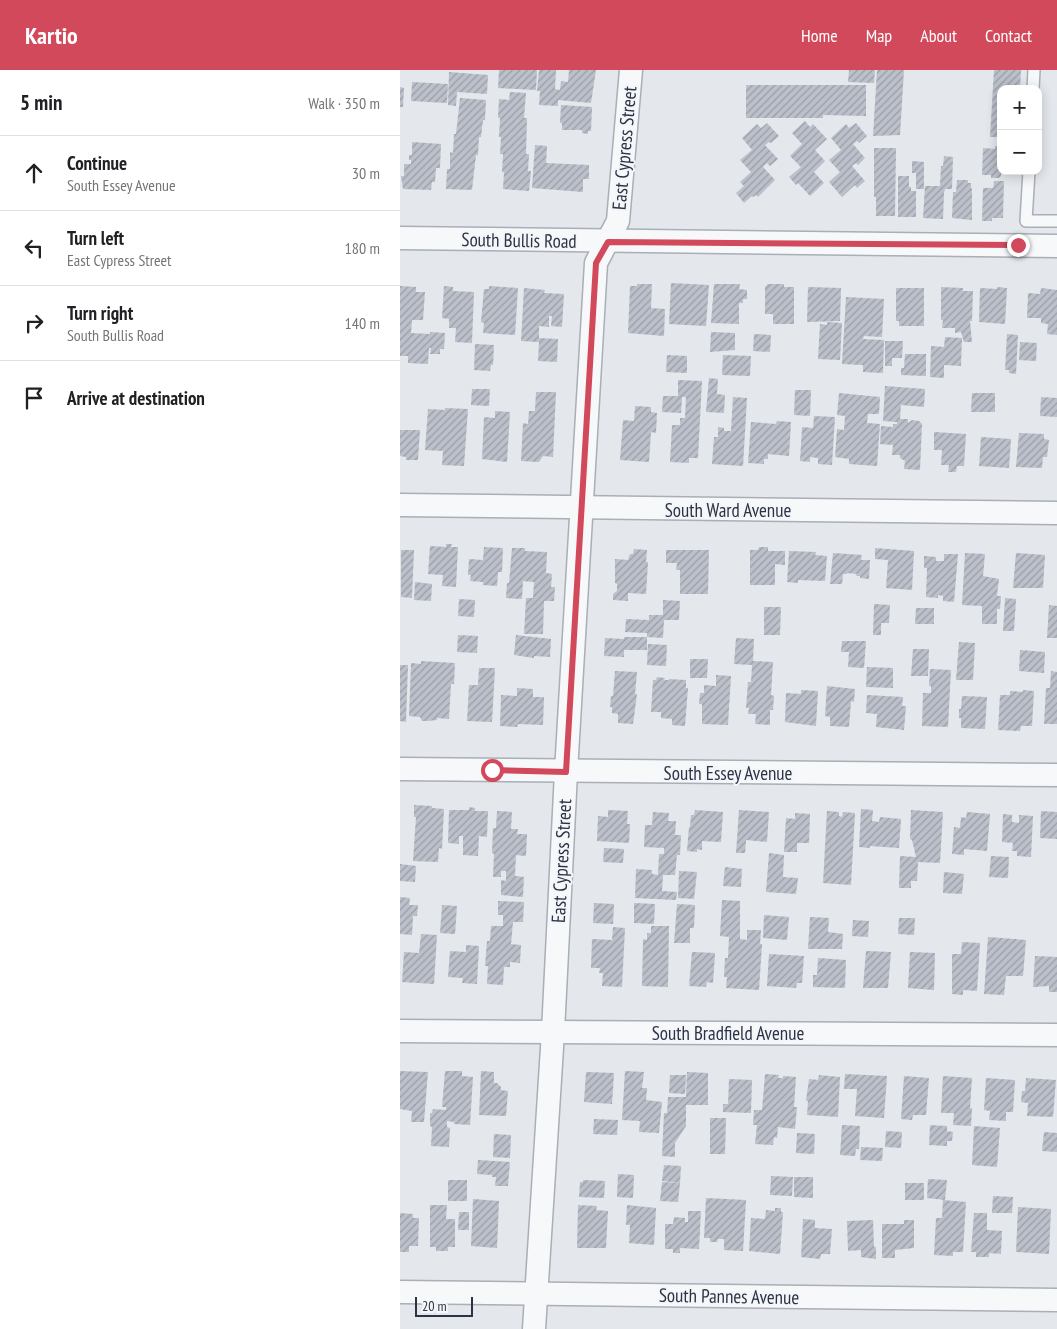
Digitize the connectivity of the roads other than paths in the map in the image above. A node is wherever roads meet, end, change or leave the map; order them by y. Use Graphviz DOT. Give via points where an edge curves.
graph roads {
  1 [pos="631,70"];
  2 [pos="1034,70"];
  3 [pos="1033,85"];
  4 [pos="1029,175"];
  5 [pos="1057,221"];
  6 [pos="400,238"];
  7 [pos="608,242"];
  8 [pos="1057,246"];
  9 [pos="400,505"];
  10 [pos="582,508"];
  11 [pos="1057,512"];
  12 [pos="400,769"];
  13 [pos="566,772"];
  14 [pos="1057,775"];
  15 [pos="400,1031"];
  16 [pos="553,1032"];
  17 [pos="1057,1035"];
  18 [pos="400,1292"];
  19 [pos="536,1294"];
  20 [pos="1057,1300"];
  21 [pos="534,1329"];
  1 -- 7 [label="street, East Cypress Street" via="618,221"];
  2 -- 3 [label="lane"];
  4 -- 5 [label="lane" via="1026,221"];
  6 -- 7 [label="street, South Bullis Road"];
  7 -- 8 [label="street, South Bullis Road"];
  7 -- 10 [label="street, East Cypress Street" via="596,263"];
  9 -- 10 [label="street, South Ward Avenue"];
  10 -- 11 [label="street, South Ward Avenue"];
  10 -- 13 [label="street, East Cypress Street"];
  12 -- 13 [label="street, South Essey Avenue"];
  13 -- 14 [label="street, South Essey Avenue"];
  13 -- 16 [label="street, East Cypress Street"];
  15 -- 16 [label="street, South Bradfield Avenue"];
  16 -- 17 [label="street, South Bradfield Avenue"];
  16 -- 19 [label="street, East Cypress Street"];
  18 -- 19 [label="street, South Pannes Avenue"];
  19 -- 20 [label="street, South Pannes Avenue"];
  19 -- 21 [label="street, East Cypress Street"];
}
